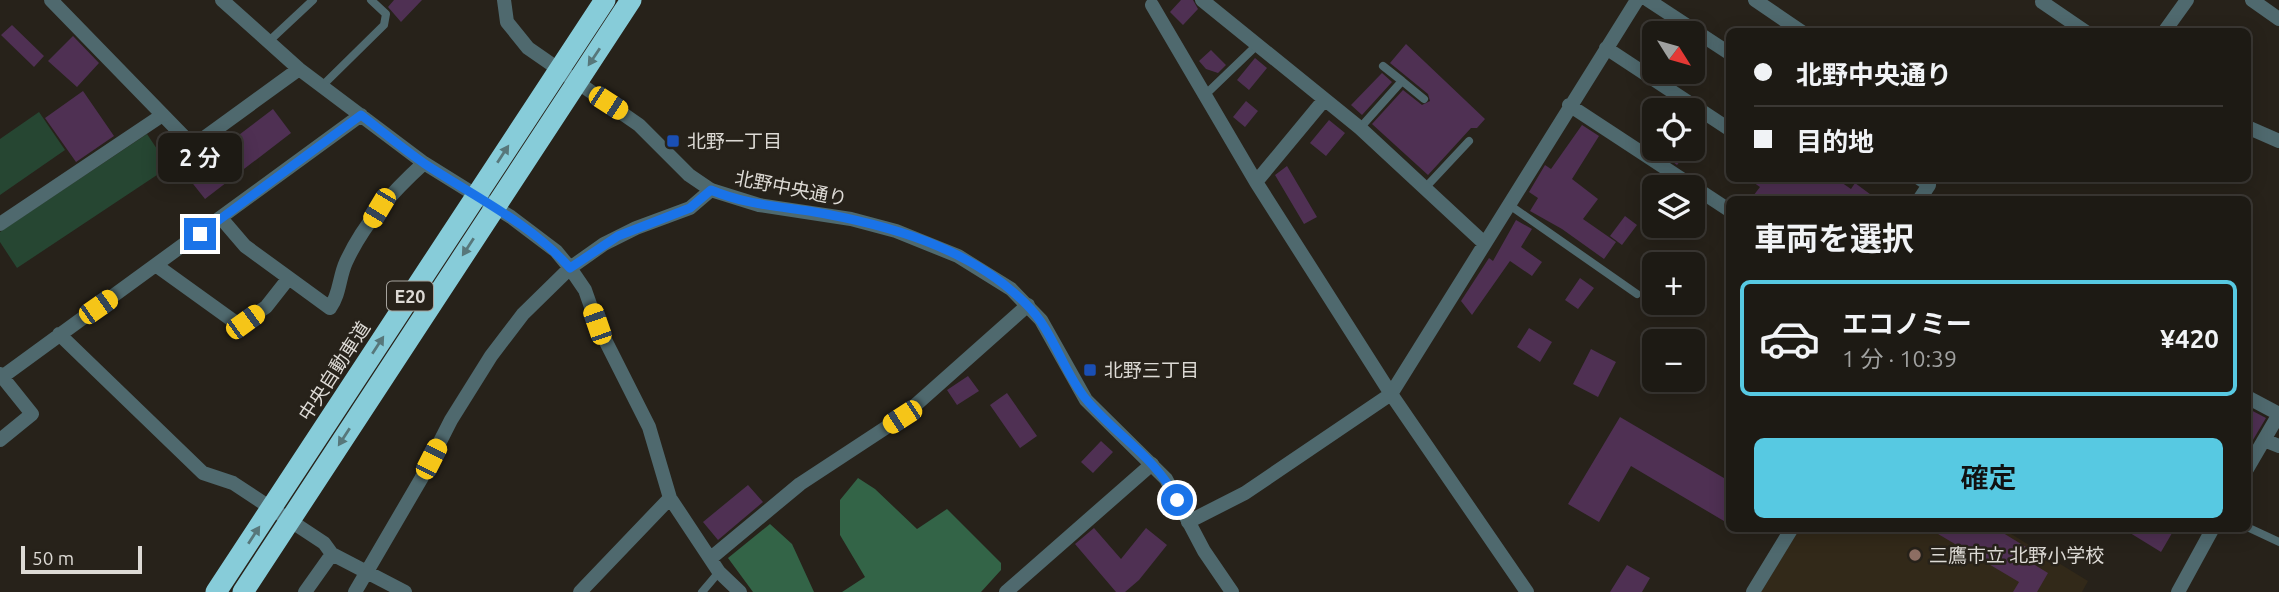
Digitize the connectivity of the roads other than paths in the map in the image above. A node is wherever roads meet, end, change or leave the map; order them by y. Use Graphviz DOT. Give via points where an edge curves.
graph roads {
  1 [pos="51,0"];
  2 [pos="222,0"];
  3 [pos="313,0"];
  4 [pos="371,0"];
  5 [pos="505,0"];
  6 [pos="605,0"];
  7 [pos="631,0"];
  8 [pos="1202,0"];
  9 [pos="1637,0"];
  10 [pos="1648,0"];
  11 [pos="1755,0"];
  12 [pos="2044,0"];
  13 [pos="2188,0"];
  14 [pos="2252,0"];
  15 [pos="1154,2"];
  16 [pos="2279,19"];
  17 [pos="1796,28"];
  18 [pos="2080,28"];
  19 [pos="2167,28"];
  20 [pos="267,43"];
  21 [pos="1256,46"];
  22 [pos="1606,48"];
  23 [pos="1726,51"];
  24 [pos="1383,66"];
  25 [pos="299,69"];
  26 [pos="1402,81"];
  27 [pos="322,86"];
  28 [pos="1205,95"];
  29 [pos="1424,99"];
  30 [pos="1324,100"];
  31 [pos="1569,105"];
  32 [pos="361,115"];
  33 [pos="161,116"];
  34 [pos="1360,128"];
  35 [pos="1726,128"];
  36 [pos="2251,129"];
  37 [pos="1469,141"];
  38 [pos="2279,141"];
  39 [pos="424,163"];
  40 [pos="1256,182"];
  41 [pos="1924,182"];
  42 [pos="1425,188"];
  43 [pos="711,190"];
  44 [pos="1921,196"];
  45 [pos="1508,204"];
  46 [pos="1726,208"];
  47 [pos="221,218"];
  48 [pos="0,224"];
  49 [pos="1484,243"];
  50 [pos="157,266"];
  51 [pos="570,268"];
  52 [pos="288,279"];
  53 [pos="1637,294"];
  54 [pos="1028,305"];
  55 [pos="59,334"];
  56 [pos="1,376"];
  57 [pos="1391,394"];
  58 [pos="2251,399"];
  59 [pos="2279,414"];
  60 [pos="0,440"];
  61 [pos="2264,440"];
  62 [pos="2279,446"];
  63 [pos="2251,462"];
  64 [pos="1152,464"];
  65 [pos="670,498"];
  66 [pos="1188,522"];
  67 [pos="2251,529"];
  68 [pos="1790,532"];
  69 [pos="2211,532"];
  70 [pos="2279,542"];
  71 [pos="332,554"];
  72 [pos="711,558"];
  73 [pos="368,572"];
  74 [pos="719,572"];
  75 [pos="216,592"];
  76 [pos="243,592"];
  77 [pos="305,592"];
  78 [pos="355,592"];
  79 [pos="405,592"];
  80 [pos="580,592"];
  81 [pos="702,592"];
  82 [pos="740,592"];
  83 [pos="1006,592"];
  84 [pos="1232,592"];
  85 [pos="1527,592"];
  86 [pos="1753,592"];
  87 [pos="2178,592"];
  1 -- 33 [label="street"];
  2 -- 20 [label="street"];
  3 -- 20 [label="lane"];
  4 -- 27 [label="lane" via="386,15 384,25"];
  5 -- 43 [label="street, 北野中央通り" via="507,22 528,48 639,125 689,176"];
  75 -- 6 [label="highway, 中央自動車道 / E20, one-way"];
  7 -- 76 [label="highway, E20, one-way"];
  8 -- 21 [label="street"];
  9 -- 22 [label="street"];
  10 -- 23 [label="street"];
  11 -- 17 [label="street"];
  12 -- 18 [label="street"];
  13 -- 19 [label="street"];
  14 -- 16 [label="street"];
  15 -- 28 [label="street"];
  20 -- 25 [label="street"];
  21 -- 28 [label="lane"];
  21 -- 30 [label="street"];
  22 -- 31 [label="street"];
  22 -- 35 [label="street"];
  24 -- 26 [label="lane"];
  25 -- 27 [label="street"];
  25 -- 33 [label="street" via="193,146"];
  26 -- 29 [label="lane"];
  26 -- 34 [label="lane"];
  27 -- 32 [label="street"];
  28 -- 40 [label="street"];
  30 -- 34 [label="street"];
  30 -- 40 [label="street"];
  31 -- 45 [label="street"];
  31 -- 46 [label="street"];
  32 -- 39 [label="street"];
  32 -- 47 [label="street"];
  33 -- 48 [label="street"];
  34 -- 42 [label="street"];
  36 -- 38 [label="street"];
  37 -- 42 [label="lane"];
  39 -- 51 [label="street" via="511,217 556,251"];
  39 -- 52 [label="street" via="379,208 346,263 330,308"];
  40 -- 57 [label="street"];
  41 -- 44 [label="street" via="1928,185"];
  42 -- 49 [label="street"];
  43 -- 51 [label="street" via="690,208 618,236"];
  43 -- 54 [label="street, 北野中央通り" via="759,205 896,231 977,267"];
  45 -- 49 [label="street"];
  45 -- 53 [label="lane"];
  47 -- 50 [label="street"];
  47 -- 52 [label="street" via="245,246"];
  49 -- 57 [label="street"];
  50 -- 52 [label="street" via="239,325 266,307"];
  50 -- 55 [label="street"];
  51 -- 65 [label="street" via="585,290 597,324 649,427"];
  51 -- 73 [label="street" via="523,314 491,356"];
  54 -- 64 [label="street, 北野中央通り" via="1086,400"];
  54 -- 72 [label="street" via="902,417 800,484"];
  55 -- 56 [label="street"];
  55 -- 71 [label="street" via="203,473 233,483 324,542"];
  56 -- 60 [label="street" via="32,414"];
  57 -- 66 [label="street" via="1245,492"];
  57 -- 85 [label="street"];
  58 -- 59 [label="street"];
  59 -- 61 [label="street"];
  61 -- 62 [label="street"];
  61 -- 63 [label="street"];
  64 -- 66 [label="street, 北野中央通り" via="1167,479"];
  64 -- 83 [label="street"];
  65 -- 72 [label="street"];
  65 -- 80 [label="street"];
  66 -- 84 [label="street, 北野中央通り"];
  67 -- 70 [label="lane"];
  68 -- 86 [label="street"];
  69 -- 87 [label="street"];
  71 -- 73 [label="street"];
  71 -- 77 [label="street"];
  72 -- 74 [label="street"];
  73 -- 78 [label="street"];
  73 -- 79 [label="street"];
  74 -- 81 [label="lane"];
  74 -- 82 [label="street"];
}
